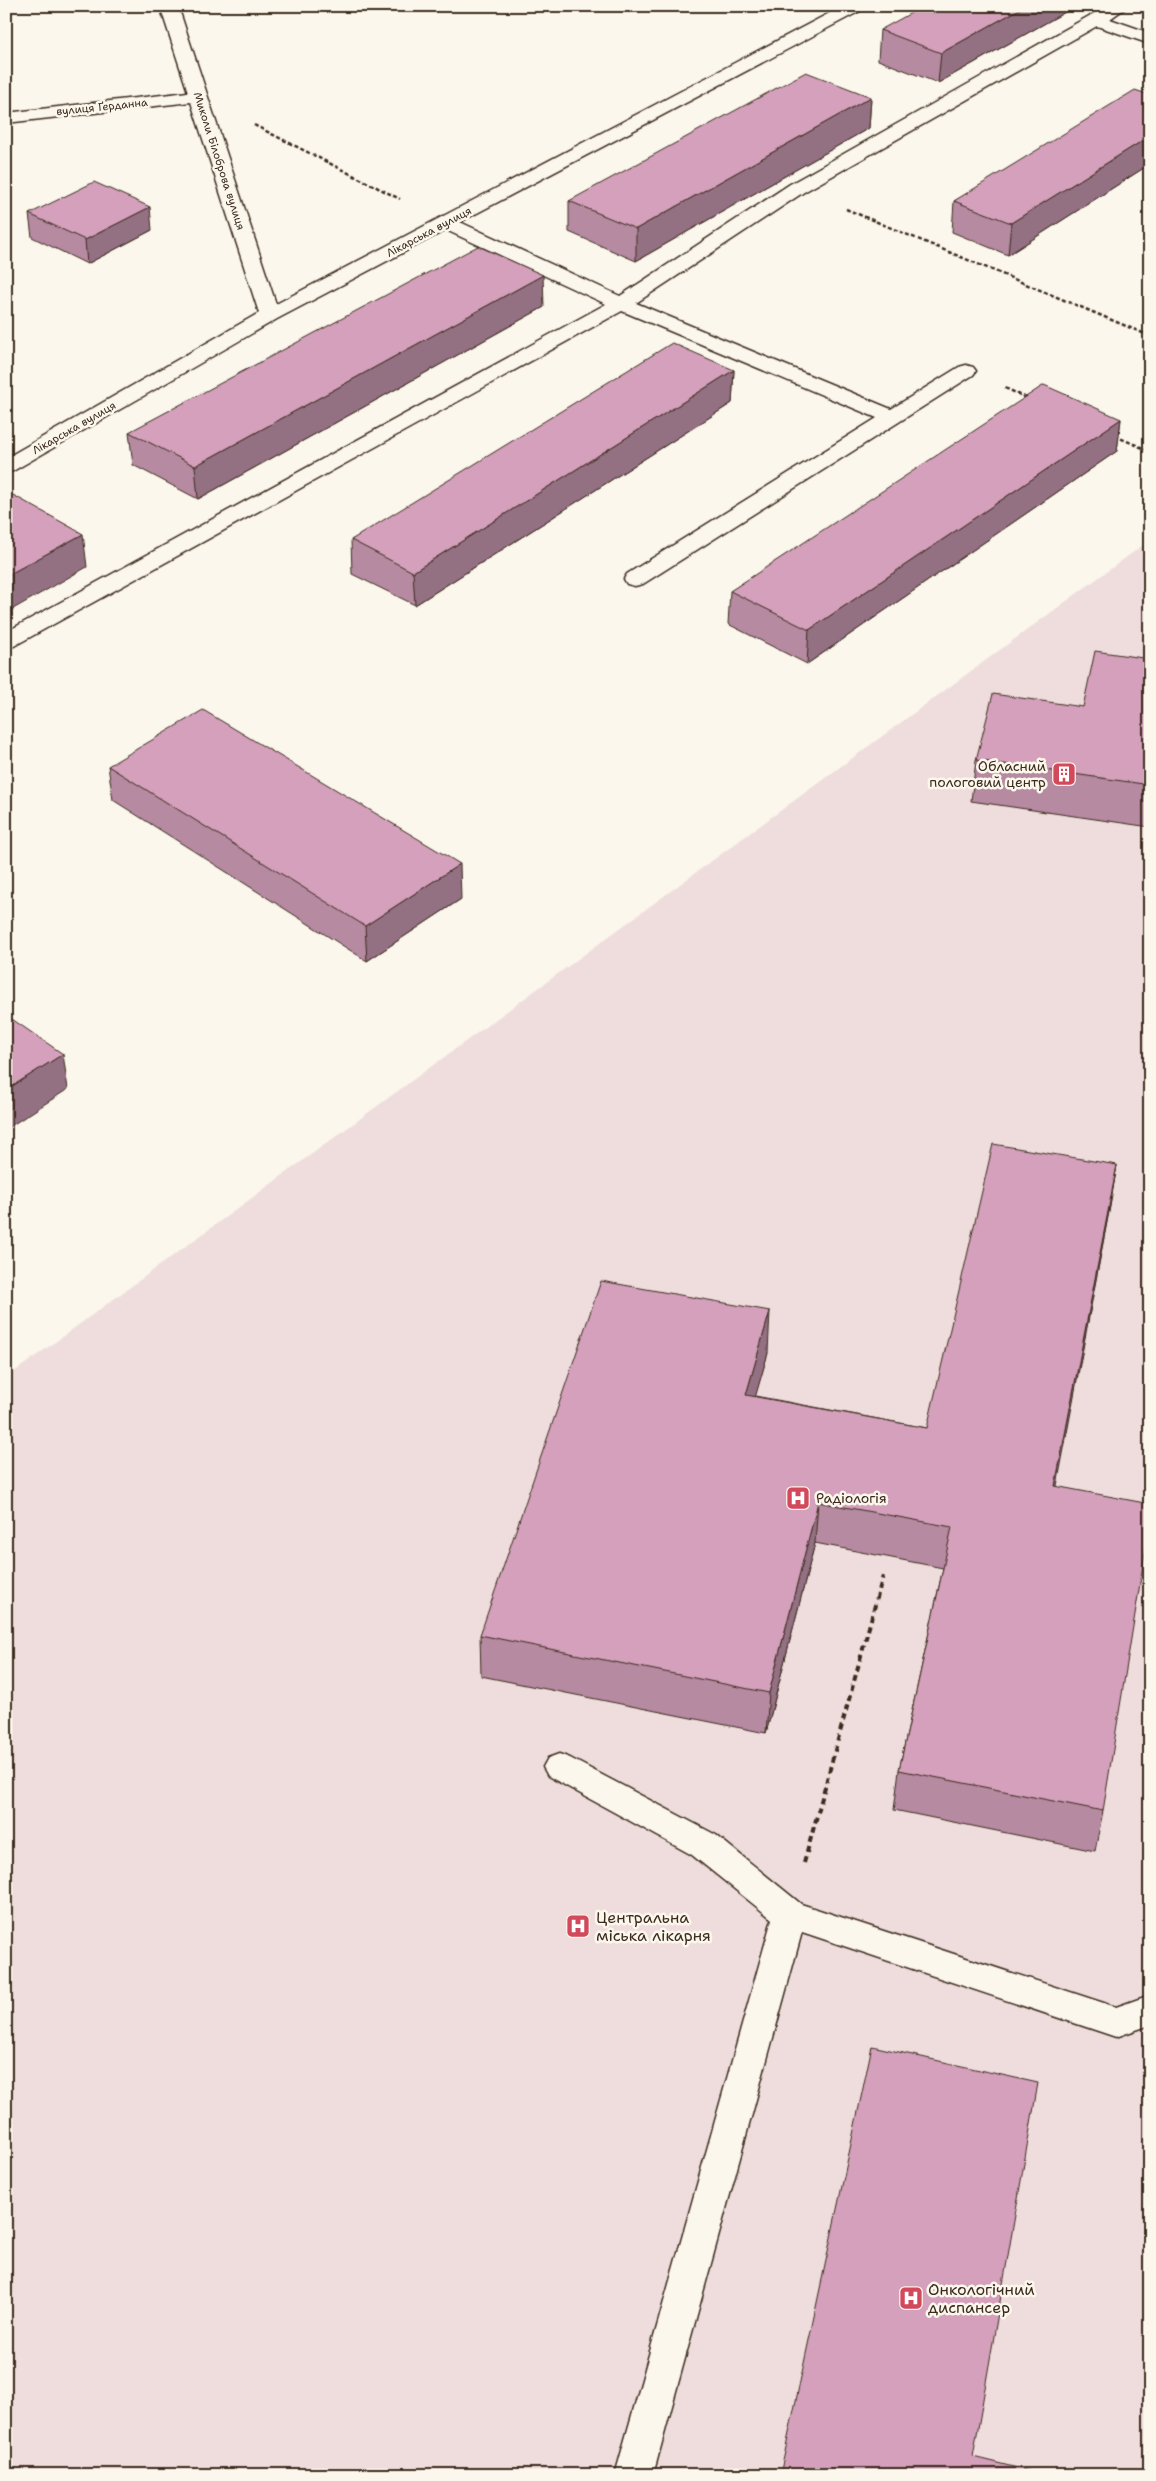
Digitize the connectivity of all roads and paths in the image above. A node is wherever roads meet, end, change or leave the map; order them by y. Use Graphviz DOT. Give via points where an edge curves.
graph roads {
  1 [pos="169,6"];
  2 [pos="856,6"];
  3 [pos="1120,6"];
  4 [pos="1096,20"];
  5 [pos="1150,40"];
  6 [pos="198,96"];
  7 [pos="6,118"];
  8 [pos="797,188"];
  9 [pos="447,223"];
  10 [pos="620,304"];
  11 [pos="270,315"];
  12 [pos="1150,336"];
  13 [pos="966,372"];
  14 [pos="1036,402"];
  15 [pos="893,417"];
  16 [pos="1115,436"];
  17 [pos="1150,451"];
  18 [pos="6,467"];
  19 [pos="635,579"];
  20 [pos="6,642"];
  21 [pos="883,1576"];
  22 [pos="559,1766"];
  23 [pos="790,1914"];
  24 [pos="1150,2010"];
  25 [pos="634,2475"];
  1 -- 6 [label="street, Миколи Білоброва вулиця"];
  2 -- 9 [label="street, Лікарська вулиця"];
  3 -- 4 [label="street"];
  4 -- 5 [label="street"];
  4 -- 8 [label="street"];
  6 -- 7 [label="street, вулиця Ґерданна"];
  6 -- 9 [label="path"];
  6 -- 11 [label="street, Миколи Білоброва вулиця"];
  8 -- 10 [label="street"];
  8 -- 12 [label="path"];
  9 -- 10 [label="street"];
  9 -- 11 [label="street, Лікарська вулиця"];
  10 -- 15 [label="street"];
  10 -- 20 [label="street"];
  11 -- 18 [label="street, Лікарська вулиця"];
  13 -- 14 [label="path"];
  13 -- 15 [label="street"];
  15 -- 19 [label="street"];
  16 -- 17 [label="path"];
  21 -- 23 [label="path"];
  22 -- 23 [label="street" via="704,1845"];
  23 -- 24 [label="street" via="1116,2022"];
  23 -- 25 [label="street"];
}
